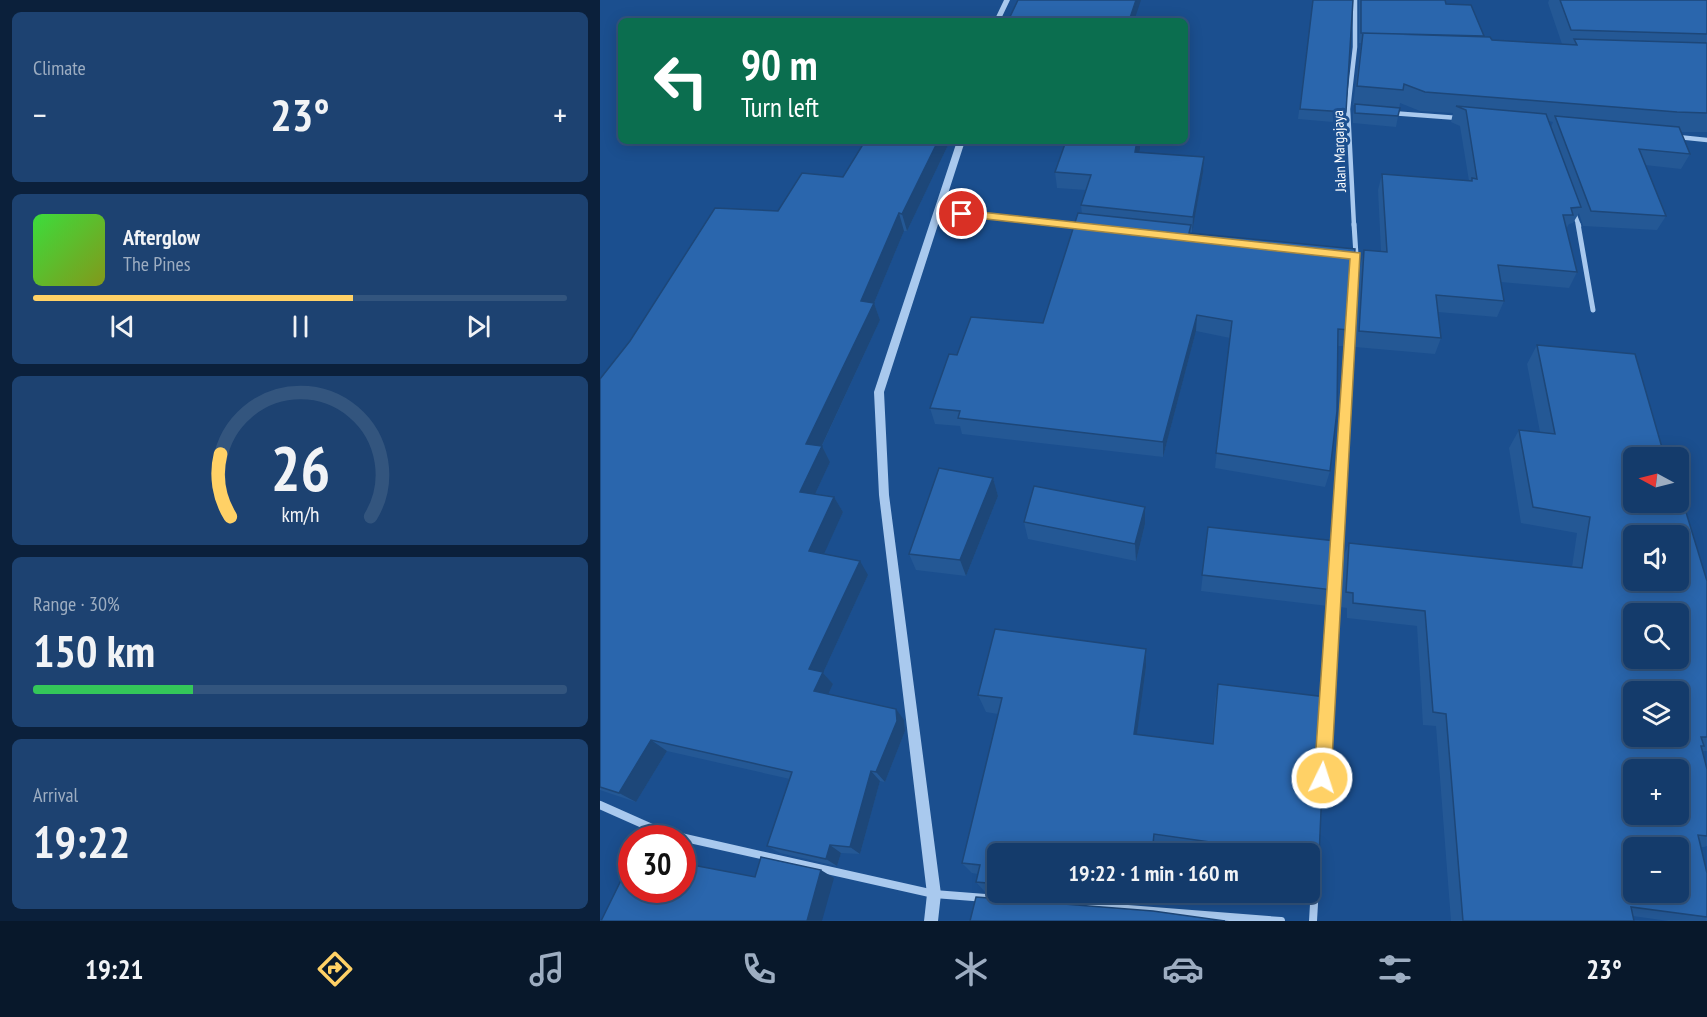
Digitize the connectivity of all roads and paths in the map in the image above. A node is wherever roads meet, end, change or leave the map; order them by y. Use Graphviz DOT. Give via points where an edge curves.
graph roads {
  1 [pos="1007,0"];
  2 [pos="1355,0"];
  3 [pos="998,18"];
  4 [pos="1355,47"];
  5 [pos="1367,47"];
  6 [pos="1348,109"];
  7 [pos="1360,110"];
  8 [pos="1382,112"];
  9 [pos="1462,118"];
  10 [pos="1672,137"];
  11 [pos="1707,140"];
  12 [pos="960,144"];
  13 [pos="1573,210"];
  14 [pos="939,211"];
  15 [pos="1094,228"];
  16 [pos="1344,254"];
  17 [pos="1356,255"];
  18 [pos="1593,310"];
  19 [pos="1323,766"];
  20 [pos="600,804"];
  21 [pos="640,825"];
  22 [pos="696,843"];
  23 [pos="934,894"];
  24 [pos="1314,903"];
  25 [pos="931,921"];
  26 [pos="1281,921"];
  27 [pos="1313,921"];
  1 -- 3 [label="street"];
  2 -- 4 [label="street, Jalan Margajaya"];
  4 -- 5 [label="street"];
  4 -- 6 [label="street, Jalan Margajaya"];
  6 -- 7 [label="street"];
  6 -- 17 [label="street, Jalan Margajaya"];
  8 -- 9 [label="street"];
  10 -- 11 [label="street"];
  12 -- 14 [label="street"];
  13 -- 18 [label="street" via="1581,232"];
  14 -- 15 [label="street"];
  14 -- 23 [label="street" via="879,392 884,495"];
  16 -- 17 [label="street"];
  17 -- 19 [label="street, Jalan Margajaya"];
  20 -- 21 [label="street"];
  22 -- 23 [label="street"];
  23 -- 25 [label="street"];
  23 -- 26 [label="street"];
  24 -- 27 [label="street"];
}
